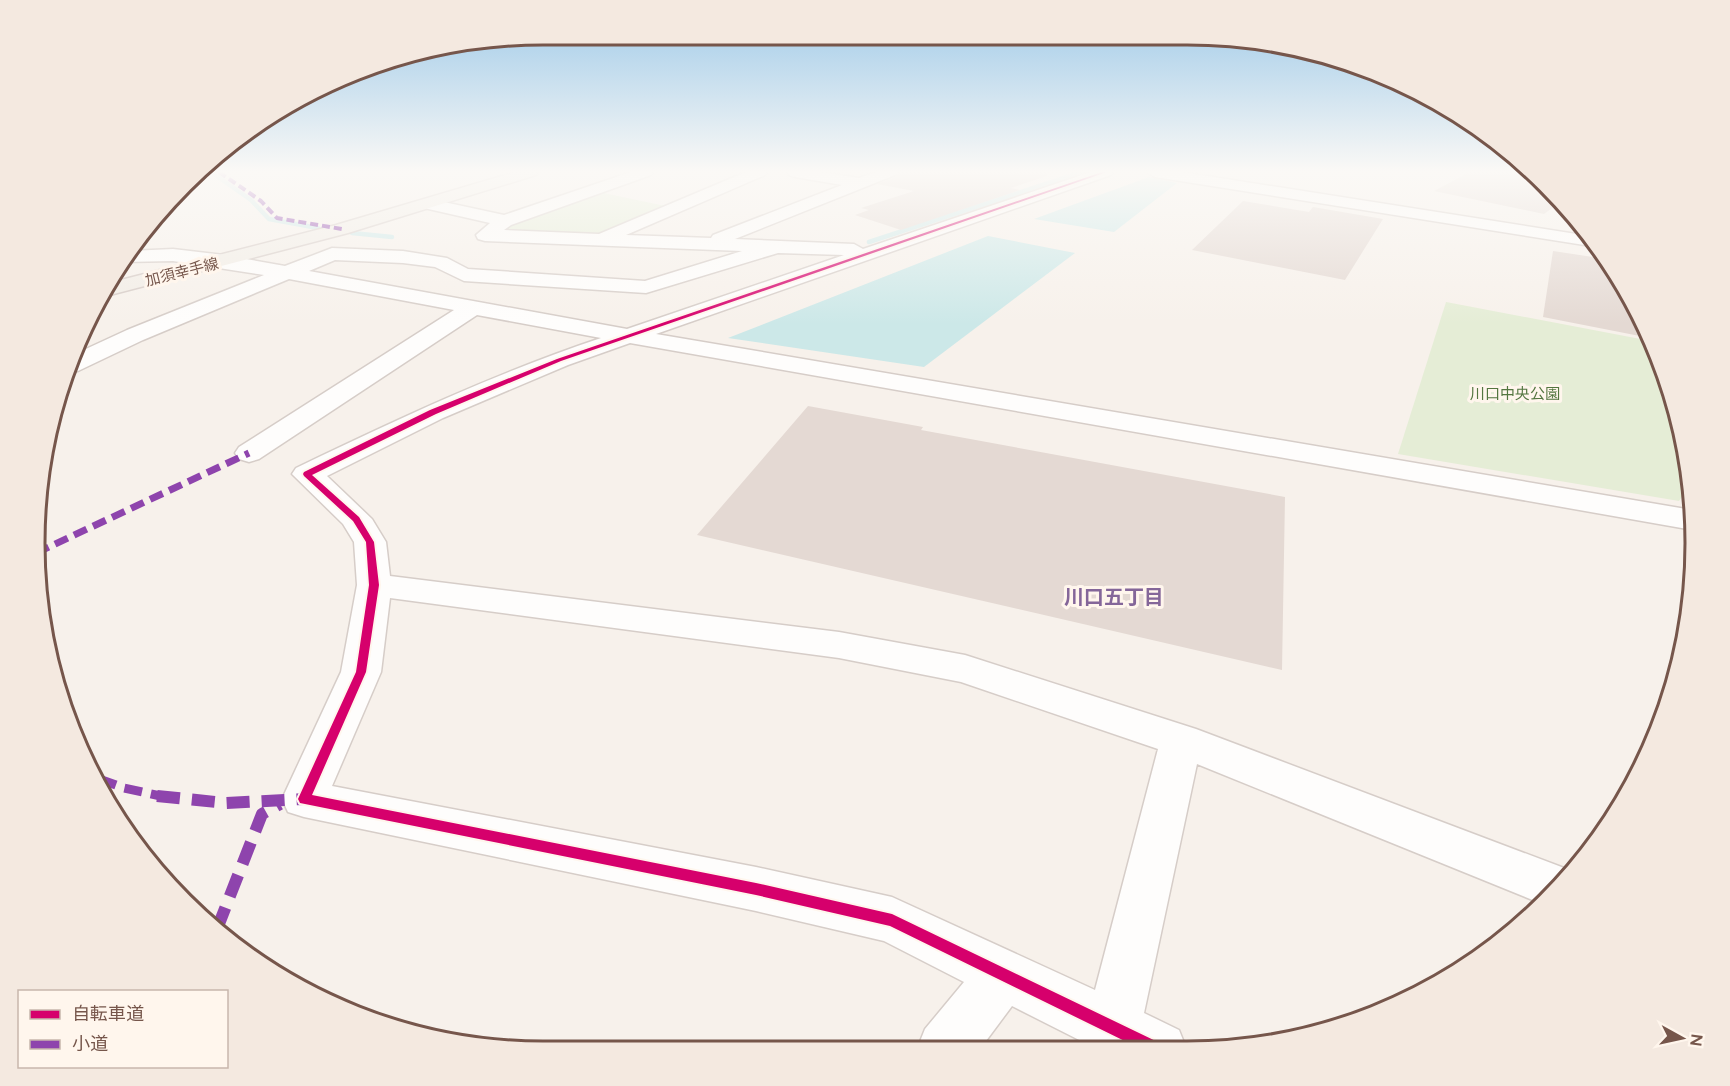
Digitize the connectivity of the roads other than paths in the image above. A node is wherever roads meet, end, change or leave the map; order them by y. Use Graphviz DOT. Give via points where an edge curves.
graph roads {
  1 [pos="362,223"];
  2 [pos="503,223"];
  3 [pos="640,223"];
  4 [pos="761,223"];
  5 [pos="965,223"];
  6 [pos="973,223"];
  7 [pos="1473,223"];
  8 [pos="485,235"];
  9 [pos="599,240"];
  10 [pos="1582,240"];
  11 [pos="708,244"];
  12 [pos="776,247"];
  13 [pos="878,254"];
  14 [pos="136,257"];
  15 [pos="224,261"];
  16 [pos="440,262"];
  17 [pos="284,272"];
  18 [pos="115,288"];
  19 [pos="474,307"];
  20 [pos="626,336"];
  21 [pos="655,341"];
  22 [pos="79,361"];
  23 [pos="249,453"];
  24 [pos="314,480"];
  25 [pos="1684,518"];
  26 [pos="374,585"];
  27 [pos="1181,740"];
  28 [pos="1549,884"];
  29 [pos="1004,975"];
  30 [pos="1136,1039"];
  31 [pos="951,1041"];
  1 -- 15 [label="main road, 加須幸手線"];
  2 -- 8 [label="street"];
  3 -- 9 [label="street"];
  4 -- 11 [label="street"];
  5 -- 13 [label="street"];
  6 -- 13 [label="street"];
  7 -- 10 [label="street"];
  8 -- 9 [label="street"];
  8 -- 16 [label="street"];
  9 -- 11 [label="street"];
  11 -- 12 [label="street"];
  12 -- 13 [label="street"];
  12 -- 16 [label="street" via="646,287 464,275"];
  13 -- 20 [label="street"];
  13 -- 21 [label="street"];
  14 -- 15 [label="street" via="192,256"];
  15 -- 17 [label="street"];
  15 -- 18 [label="main road, 加須幸手線"];
  16 -- 17 [label="street" via="332,254"];
  17 -- 19 [label="street"];
  17 -- 22 [label="street"];
  19 -- 20 [label="street"];
  19 -- 23 [label="street"];
  20 -- 21 [label="street"];
  20 -- 24 [label="street" via="481,391"];
  21 -- 24 [label="street" via="501,399"];
  21 -- 25 [label="street"];
  24 -- 26 [label="street" via="356,519 370,542"];
  26 -- 27 [label="street" via="839,645 965,669"];
  26 -- 29 [label="street" via="361,672 304,799 892,920"];
  27 -- 28 [label="street"];
  27 -- 30 [label="street"];
  29 -- 30 [label="street"];
  29 -- 31 [label="street"];
}
